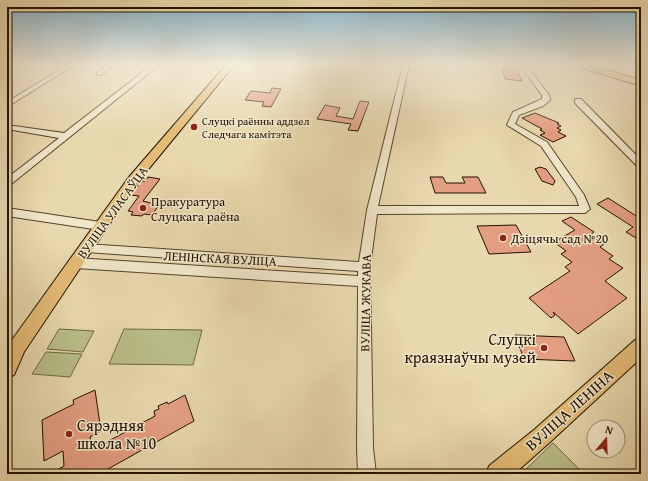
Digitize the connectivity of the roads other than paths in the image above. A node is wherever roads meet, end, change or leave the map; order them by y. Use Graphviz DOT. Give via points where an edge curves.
graph roads {
  1 [pos="35,87"];
  2 [pos="127,87"];
  3 [pos="211,87"];
  4 [pos="401,87"];
  5 [pos="539,87"];
  6 [pos="578,101"];
  7 [pos="7,105"];
  8 [pos="7,128"];
  9 [pos="64,136"];
  10 [pos="641,165"];
  11 [pos="7,183"];
  12 [pos="372,210"];
  13 [pos="7,212"];
  14 [pos="100,226"];
  15 [pos="86,248"];
  16 [pos="75,263"];
  17 [pos="364,274"];
  18 [pos="641,346"];
  19 [pos="7,369"];
  20 [pos="367,474"];
  21 [pos="497,474"];
  1 -- 7 [label="street"];
  2 -- 9 [label="street"];
  3 -- 14 [label="main road, ВУЛІЦА УЛАСАЎЦА" via="133,180"];
  4 -- 12 [label="street, ВУЛІЦА ЖУКАВА"];
  5 -- 12 [label="street" via="546,100 516,114 511,124 544,144 581,197 585,209"];
  6 -- 10 [label="street"];
  8 -- 9 [label="street"];
  9 -- 11 [label="street"];
  12 -- 17 [label="street, ВУЛІЦА ЖУКАВА"];
  13 -- 14 [label="street"];
  14 -- 15 [label="main road, ВУЛІЦА УЛАСАЎЦА"];
  15 -- 16 [label="main road, ВУЛІЦА УЛАСАЎЦА"];
  15 -- 17 [label="street, ЛЕНІНСКАЯ ВУЛІЦА"];
  16 -- 17 [label="street, ЛЕНІНСКАЯ ВУЛІЦА"];
  16 -- 19 [label="main road, ВУЛІЦА УЛАСАЎЦА" via="18,346"];
  17 -- 20 [label="street, ВУЛІЦА ЖУКАВА" via="364,448"];
  18 -- 21 [label="main road, ВУЛІЦА ЛЕНІНА"];
}
